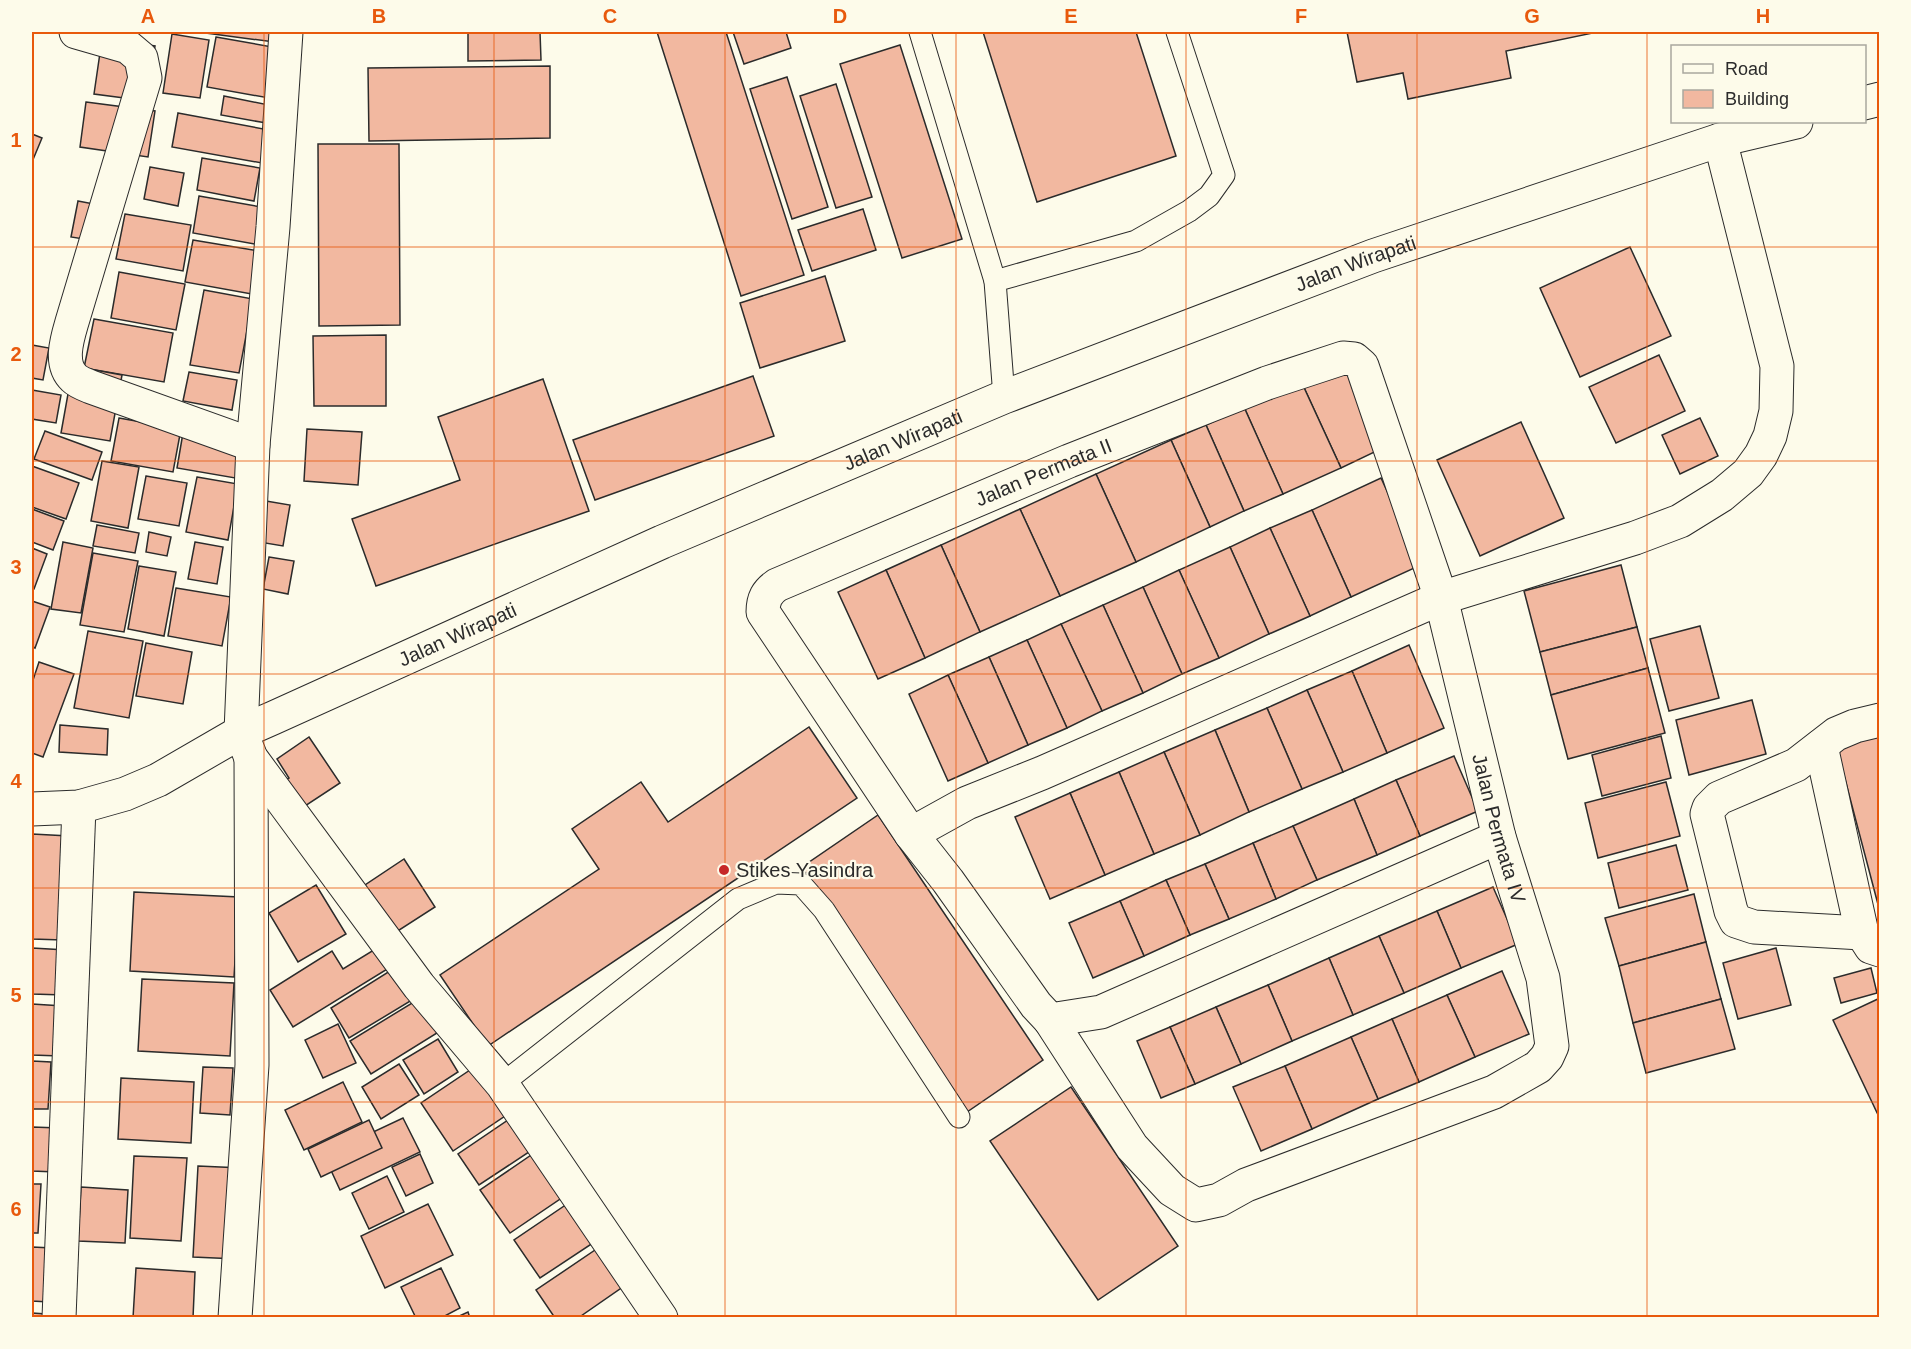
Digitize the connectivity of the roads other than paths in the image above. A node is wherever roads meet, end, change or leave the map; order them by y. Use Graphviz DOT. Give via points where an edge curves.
graph roads {
  1 [pos="76,32"];
  2 [pos="286,32"];
  3 [pos="920,32"];
  4 [pos="1177,32"];
  5 [pos="1792,123"];
  6 [pos="1720,140"];
  7 [pos="995,281"];
  8 [pos="1004,397"];
  9 [pos="253,445"];
  10 [pos="1441,598"];
  11 [pos="1880,720"];
  12 [pos="246,745"];
  13 [pos="1821,746"];
  14 [pos="79,807"];
  15 [pos="32,809"];
  16 [pos="911,834"];
  17 [pos="1499,837"];
  18 [pos="1871,942"];
  19 [pos="1050,1020"];
  20 [pos="1547,1057"];
  21 [pos="502,1084"];
  22 [pos="959,1117"];
  23 [pos="59,1317"];
  24 [pos="235,1317"];
  25 [pos="661,1317"];
  1 -- 9 [label="street" via="128,47 141,58 145,78 72,322 65,360 73,377 91,387"];
  2 -- 9 [label="street"];
  3 -- 7 [label="lane"];
  4 -- 7 [label="lane" via="1224,175 1209,196 1136,242"];
  5 -- 6 [label="street, Jalan Wirapati"];
  6 -- 8 [label="street, Jalan Wirapati" via="1373,256"];
  6 -- 10 [label="street" via="1777,366 1776,411 1761,455 1748,473 1722,495 1680,521"];
  7 -- 8 [label="lane"];
  8 -- 12 [label="street, Jalan Wirapati" via="662,542"];
  9 -- 12 [label="street"];
  10 -- 16 [label="street" via="967,803"];
  10 -- 16 [label="street, Jalan Permata II" via="1366,374 1354,359 1343,358 1267,383 1069,461 777,585 768,592 763,612"];
  10 -- 17 [label="street, Jalan Permata IV"];
  11 -- 13 [label="street" via="1836,734"];
  12 -- 14 [label="street, Jalan Wirapati" via="125,794"];
  12 -- 21 [label="street" via="419,986"];
  12 -- 24 [label="street" via="252,1065"];
  13 -- 18 [label="street"];
  13 -- 18 [label="street" via="1796,765 1719,798 1709,808 1708,818 1731,911 1736,921 1754,927"];
  14 -- 15 [label="street, Jalan Wirapati"];
  14 -- 23 [label="street"];
  16 -- 19 [label="street, Jalan Permata II"];
  17 -- 19 [label="street" via="1101,1012"];
  17 -- 20 [label="street, Jalan Permata IV" via="1544,978 1552,1046"];
  19 -- 20 [label="street, Jalan Permata II" via="1132,1146 1172,1190 1196,1205 1219,1200 1246,1185 1494,1092 1538,1067"];
  21 -- 22 [label="lane" via="738,899 776,883 801,884 824,910"];
  21 -- 25 [label="street"];
}
